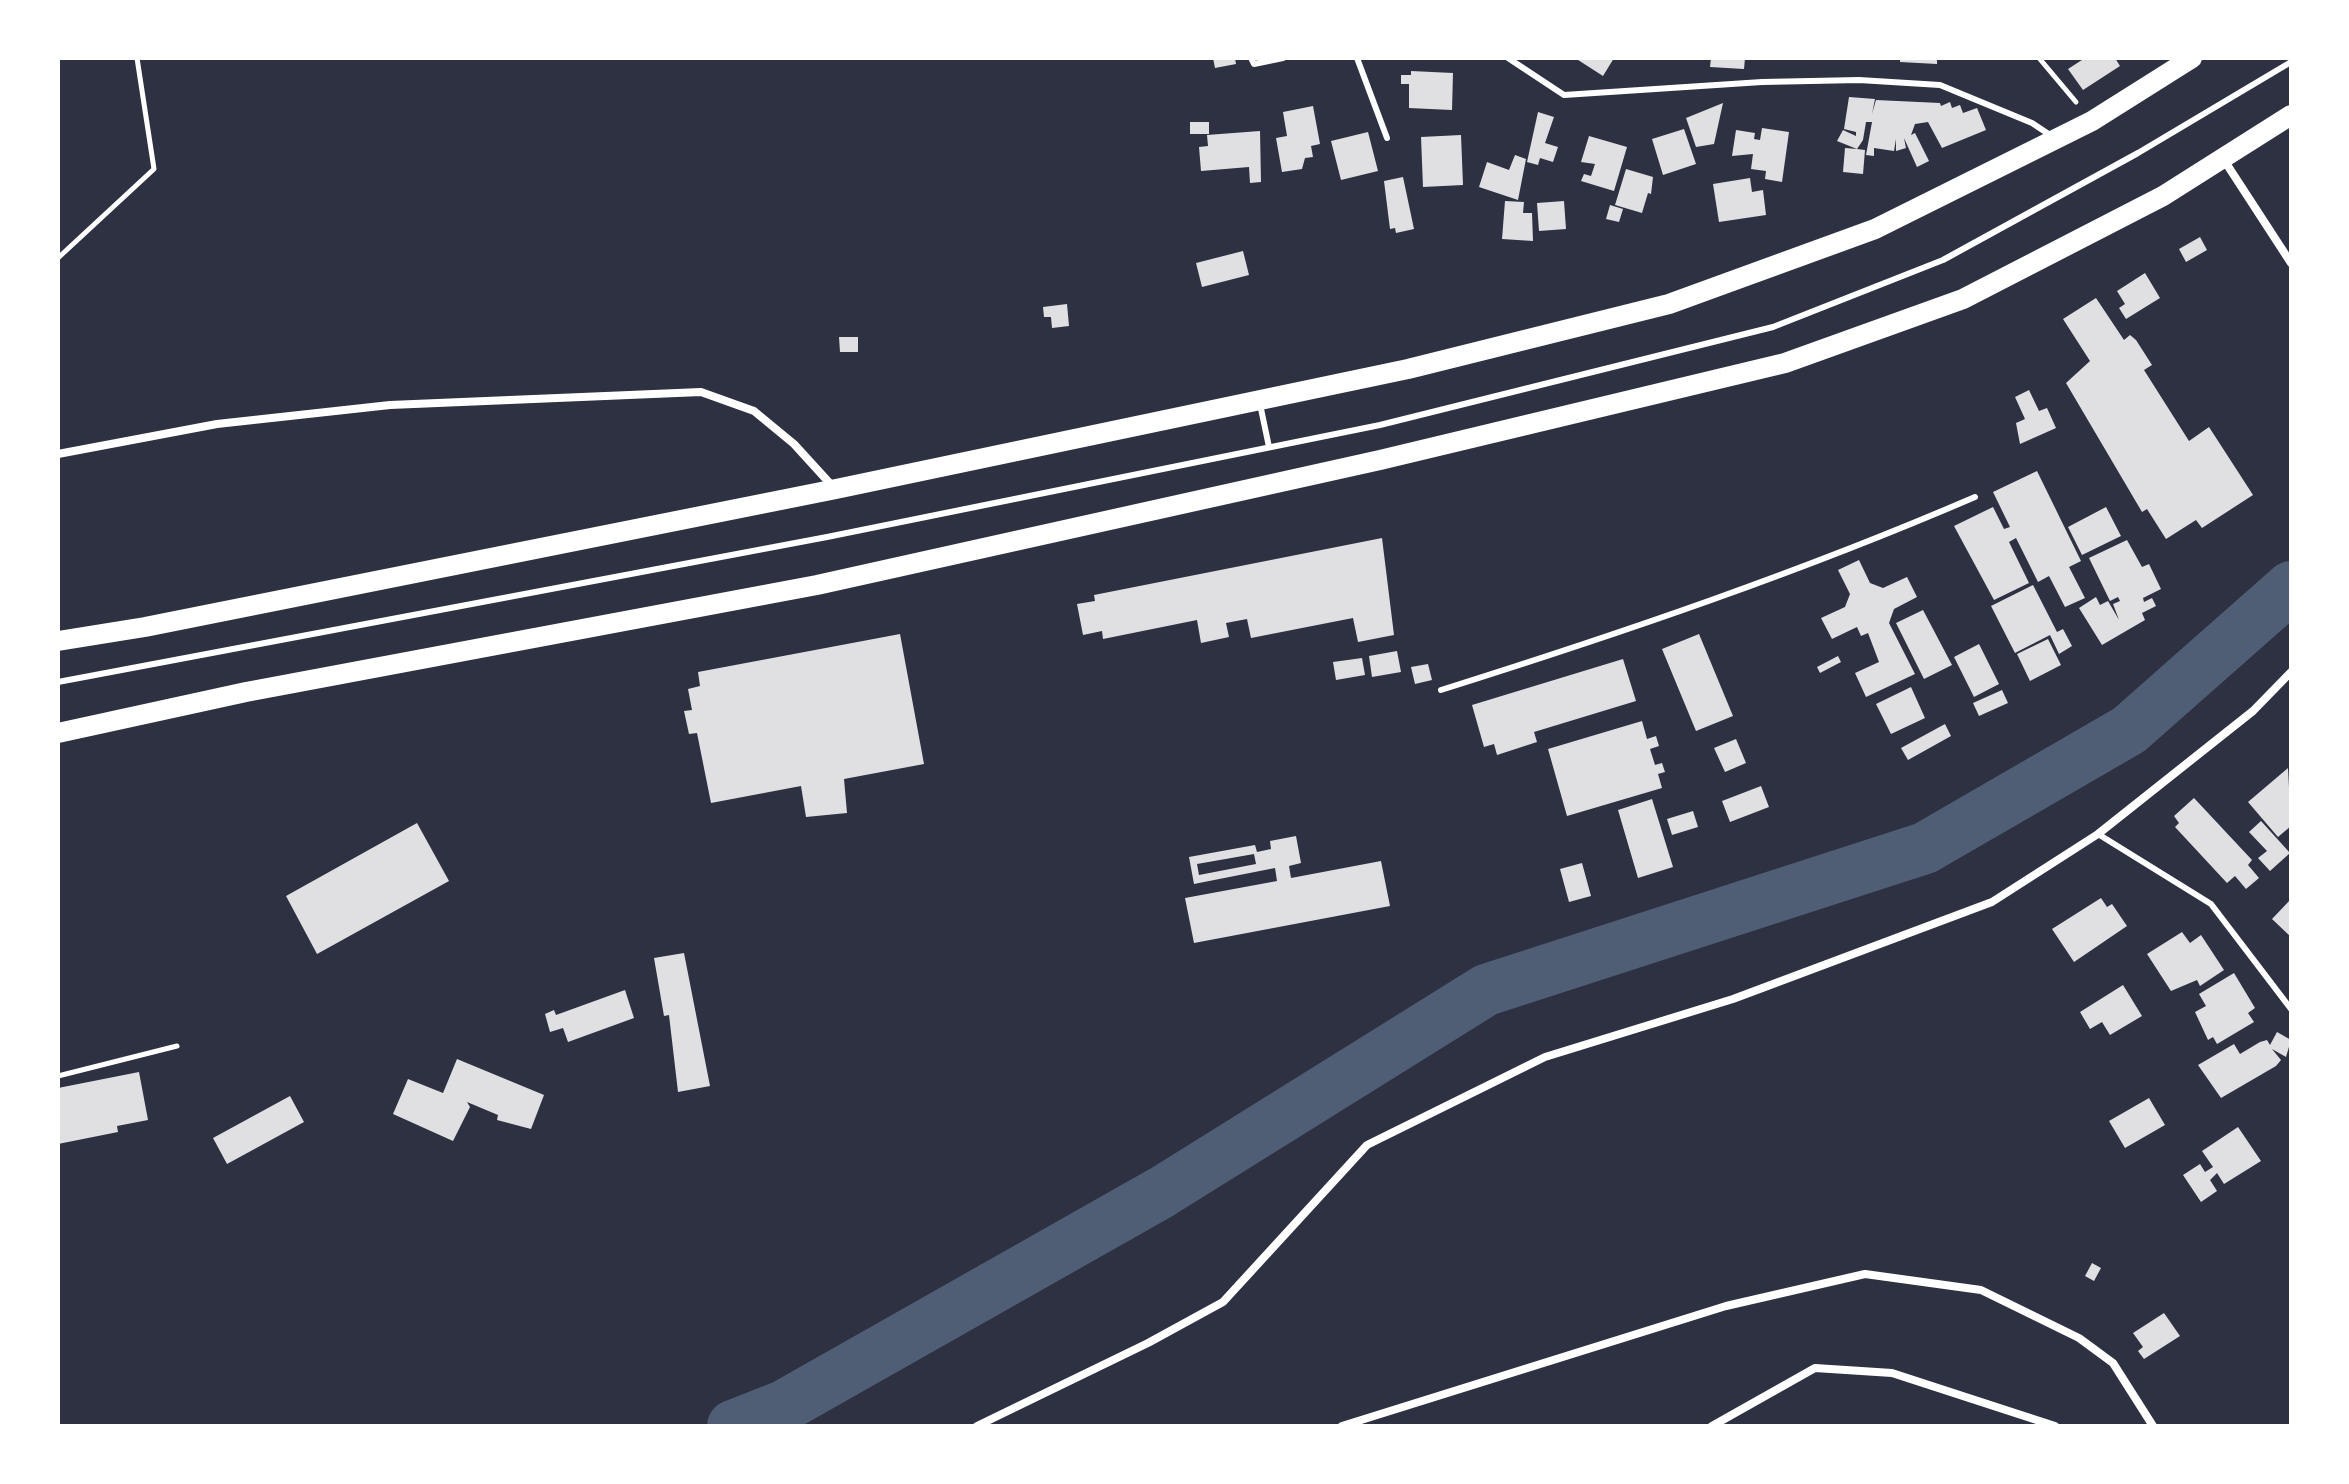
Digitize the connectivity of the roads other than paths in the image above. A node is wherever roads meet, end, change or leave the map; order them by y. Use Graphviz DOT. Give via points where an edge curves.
graph roads {
  1 [pos="1251,58"];
  2 [pos="1283,58"];
  3 [pos="1357,58"];
  4 [pos="1508,58"];
  5 [pos="2192,58"];
  6 [pos="2291,62"];
  7 [pos="2291,115"];
  8 [pos="1387,138"];
  9 [pos="2056,139"];
  10 [pos="2224,160"];
  11 [pos="2291,263"];
  12 [pos="1260,400"];
  13 [pos="1269,447"];
  14 [pos="58,454"];
  15 [pos="836,489"];
  16 [pos="1975,497"];
  17 [pos="58,641"];
  18 [pos="2291,672"];
  19 [pos="58,682"];
  20 [pos="1441,690"];
  21 [pos="58,733"];
  22 [pos="2098,834"];
  23 [pos="2291,1009"];
  24 [pos="977,1426"];
  25 [pos="1342,1426"];
  26 [pos="1712,1426"];
  27 [pos="2055,1426"];
  28 [pos="2153,1426"];
  1 -- 2 [label="lane" via="1254,64"];
  3 -- 8 [label="lane"];
  4 -- 9 [label="lane" via="1564,95 1762,82 1940,85 2032,123"];
  5 -- 9 [label="main road"];
  6 -- 13 [label="lane" via="1943,260 1773,327 1380,425"];
  7 -- 10 [label="main road"];
  9 -- 12 [label="main road" via="1875,229 1669,304"];
  10 -- 11 [label="street"];
  10 -- 21 [label="main road" via="1963,299 1785,363 832,582 246,692"];
  12 -- 13 [label="lane"];
  12 -- 15 [label="main road"];
  13 -- 19 [label="lane" via="827,537"];
  14 -- 15 [label="street" via="217,424 390,405 701,392 754,411"];
  15 -- 17 [label="main road"];
  16 -- 20 [label="lane" via="1865,544 1635,628"];
  18 -- 22 [label="street" via="2253,711"];
  22 -- 23 [label="lane" via="2211,904"];
  22 -- 24 [label="street" via="1992,902 1733,999 1545,1057 1367,1145 1223,1302"];
  25 -- 28 [label="street" via="1726,1306 1865,1274 1981,1290 2079,1338 2113,1363"];
  26 -- 27 [label="street" via="1815,1368 1892,1373"];
}
